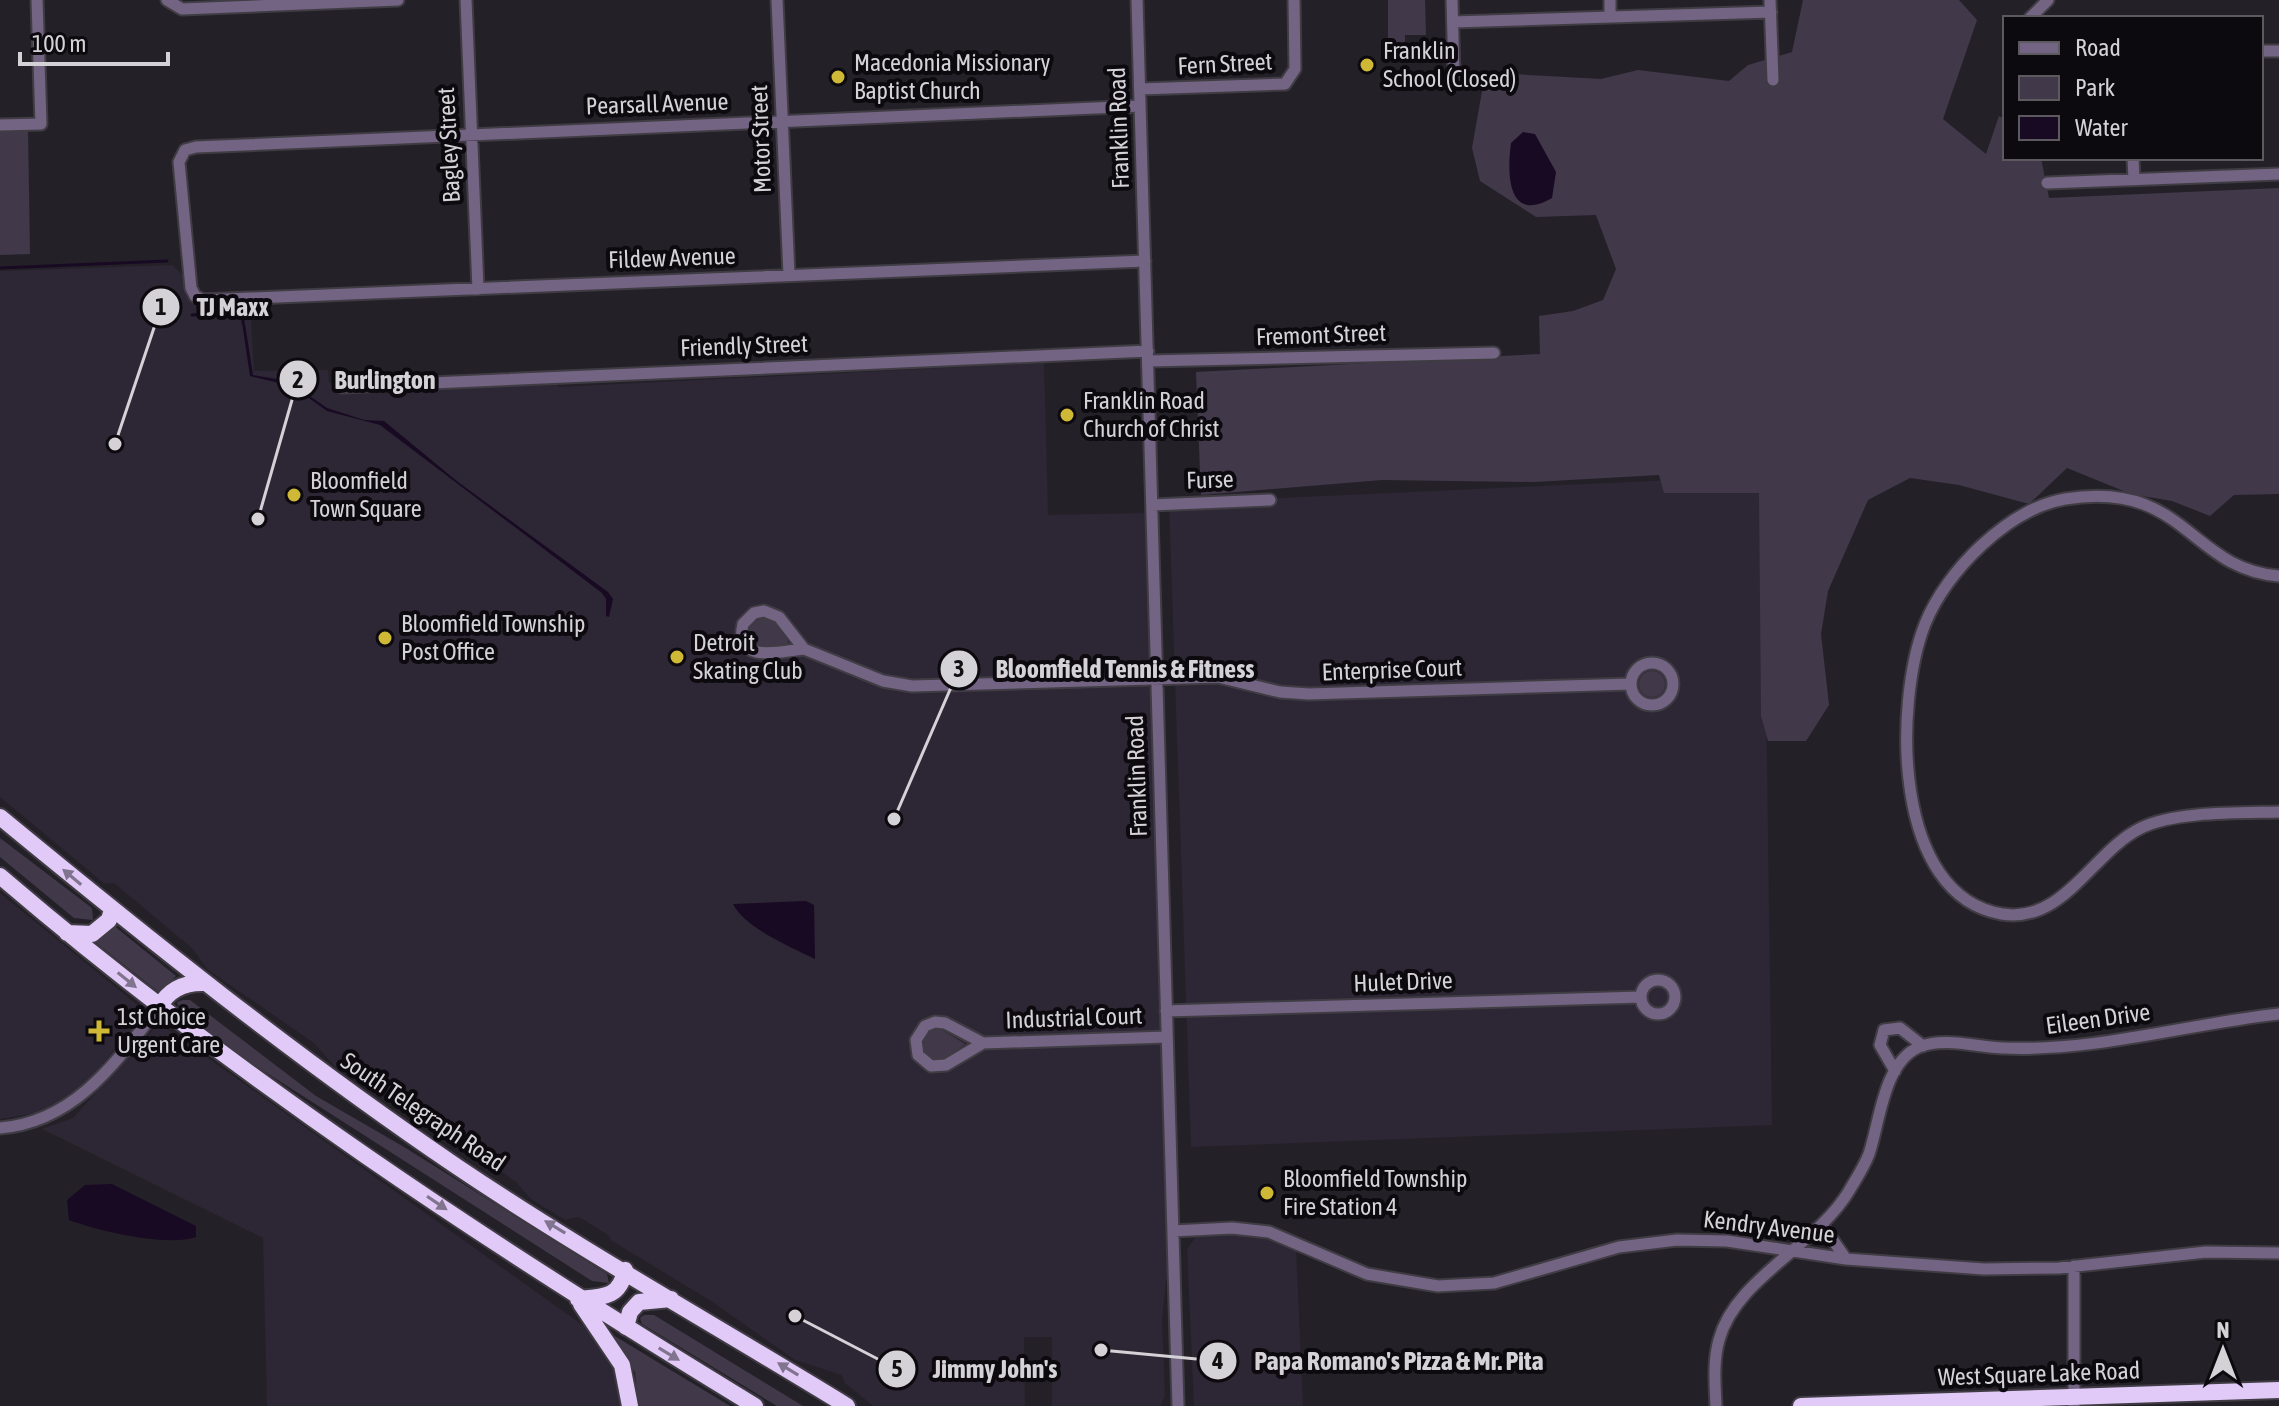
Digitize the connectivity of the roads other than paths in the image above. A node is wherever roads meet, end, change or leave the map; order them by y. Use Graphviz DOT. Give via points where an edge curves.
graph roads {
  1 [pos="37,0"];
  2 [pos="398,0"];
  3 [pos="466,0"];
  4 [pos="777,0"];
  5 [pos="1137,0"];
  6 [pos="1294,0"];
  7 [pos="1452,0"];
  8 [pos="1610,0"];
  9 [pos="2048,0"];
  10 [pos="170,3"];
  11 [pos="1770,6"];
  12 [pos="2032,16"];
  13 [pos="1610,17"];
  14 [pos="1453,22"];
  15 [pos="1454,76"];
  16 [pos="1773,80"];
  17 [pos="1140,89"];
  18 [pos="1140,106"];
  19 [pos="783,121"];
  20 [pos="0,125"];
  21 [pos="471,134"];
  22 [pos="2133,160"];
  23 [pos="2279,174"];
  24 [pos="2134,180"];
  25 [pos="2047,183"];
  26 [pos="1145,261"];
  27 [pos="789,275"];
  28 [pos="478,289"];
  29 [pos="200,299"];
  30 [pos="1494,353"];
  31 [pos="1148,356"];
  32 [pos="342,387"];
  33 [pos="1270,500"];
  34 [pos="1152,505"];
  35 [pos="2279,576"];
  36 [pos="804,649"];
  37 [pos="1156,679"];
  38 [pos="1631,684"];
  39 [pos="2279,812"];
  40 [pos="0,817"];
  41 [pos="0,876"];
  42 [pos="112,909"];
  43 [pos="66,933"];
  44 [pos="205,983"];
  45 [pos="1641,997"];
  46 [pos="159,1007"];
  47 [pos="1166,1011"];
  48 [pos="2279,1014"];
  49 [pos="1167,1037"];
  50 [pos="983,1043"];
  51 [pos="1923,1046"];
  52 [pos="1895,1071"];
  53 [pos="0,1128"];
  54 [pos="1823,1226"];
  55 [pos="1173,1231"];
  56 [pos="1794,1251"];
  57 [pos="2279,1253"];
  58 [pos="1846,1259"];
  59 [pos="2074,1266"];
  60 [pos="625,1270"];
  61 [pos="578,1299"];
  62 [pos="671,1299"];
  63 [pos="626,1327"];
  64 [pos="2279,1390"];
  65 [pos="2074,1401"];
  66 [pos="630,1406"];
  67 [pos="755,1406"];
  68 [pos="847,1406"];
  69 [pos="1178,1406"];
  70 [pos="1716,1406"];
  71 [pos="1801,1406"];
  1 -- 20 [label="street" via="41,124"];
  2 -- 10 [label="street"];
  3 -- 21 [label="street, Bagley Street"];
  4 -- 19 [label="street, Motor Street"];
  5 -- 17 [label="street, Franklin Road"];
  6 -- 17 [label="street, Fern Street" via="1293,76 1280,85"];
  7 -- 14 [label="street"];
  8 -- 13 [label="street"];
  9 -- 12 [label="street"];
  11 -- 13 [label="street"];
  11 -- 16 [label="street"];
  13 -- 14 [label="street"];
  14 -- 15 [label="street"];
  17 -- 18 [label="street, Franklin Road"];
  18 -- 19 [label="street, Pearsall Avenue"];
  18 -- 26 [label="street, Franklin Road"];
  19 -- 21 [label="street, Pearsall Avenue"];
  19 -- 27 [label="street, Motor Street"];
  21 -- 28 [label="street, Bagley Street"];
  21 -- 29 [label="street, Pearsall Avenue" via="185,150 180,156 191,288"];
  22 -- 24 [label="street"];
  23 -- 24 [label="street"];
  24 -- 25 [label="street"];
  26 -- 27 [label="street, Fildew Avenue"];
  26 -- 31 [label="street, Franklin Road"];
  27 -- 28 [label="street, Fildew Avenue"];
  28 -- 29 [label="street, Fildew Avenue"];
  30 -- 31 [label="street, Fremont Street"];
  31 -- 32 [label="street, Friendly Street"];
  31 -- 34 [label="street, Franklin Road"];
  33 -- 34 [label="street, Furse"];
  34 -- 37 [label="street, Franklin Road"];
  35 -- 39 [label="street" via="2237,565 2144,502 2085,497 2042,506 2009,525 1959,572 1931,611 1911,683 1907,737 1910,784 1931,857 1967,901 2007,915 2034,912 2055,902 2123,839 2147,825"];
  36 -- 36 [label="street" via="775,613 759,611 743,624 742,640 752,652"];
  36 -- 37 [label="street, Enterprise Court" via="903,686"];
  37 -- 38 [label="street, Enterprise Court" via="1226,678 1298,694"];
  37 -- 47 [label="street, Franklin Road"];
  42 -- 40 [label="highway, South Telegraph Road, one-way"];
  41 -- 43 [label="highway"];
  42 -- 43 [label="highway" via="109,920 92,934"];
  42 -- 44 [label="highway, South Telegraph Road"];
  43 -- 46 [label="highway, one-way"];
  44 -- 46 [label="highway" via="183,985"];
  60 -- 44 [label="highway, South Telegraph Road, one-way" via="411,1135"];
  45 -- 47 [label="street, Hulet Drive"];
  46 -- 53 [label="street" via="110,1068 73,1102 39,1120"];
  46 -- 61 [label="highway, one-way" via="290,1105"];
  47 -- 49 [label="street, Franklin Road"];
  48 -- 51 [label="street, Eileen Drive" via="2050,1049"];
  49 -- 50 [label="street, Industrial Court"];
  49 -- 55 [label="street, Franklin Road"];
  50 -- 50 [label="street, Industrial Court" via="940,1022 925,1026 916,1045 922,1060 936,1067"];
  51 -- 52 [label="street" via="1909,1053"];
  51 -- 52 [label="street" via="1906,1030 1884,1030 1880,1045"];
  52 -- 54 [label="street" via="1863,1167"];
  54 -- 56 [label="street"];
  54 -- 58 [label="street"];
  55 -- 56 [label="street, Kendry Avenue" via="1269,1232 1367,1274 1438,1286 1494,1283 1650,1242 1714,1240"];
  55 -- 69 [label="street, Franklin Road"];
  56 -- 58 [label="street, Kendry Avenue"];
  56 -- 70 [label="street" via="1744,1297 1725,1324 1716,1359"];
  57 -- 59 [label="street, Kendry Avenue" via="2206,1252"];
  58 -- 59 [label="street, Kendry Avenue" via="1984,1269"];
  59 -- 65 [label="street"];
  60 -- 61 [label="highway" via="613,1294"];
  60 -- 62 [label="highway, South Telegraph Road"];
  61 -- 63 [label="highway"];
  61 -- 66 [label="highway" via="622,1365"];
  62 -- 63 [label="highway" via="639,1302"];
  68 -- 62 [label="highway, South Telegraph Road, one-way"];
  63 -- 67 [label="highway, one-way"];
  64 -- 65 [label="highway, West Square Lake Road"];
  65 -- 71 [label="highway, West Square Lake Road"];
}
